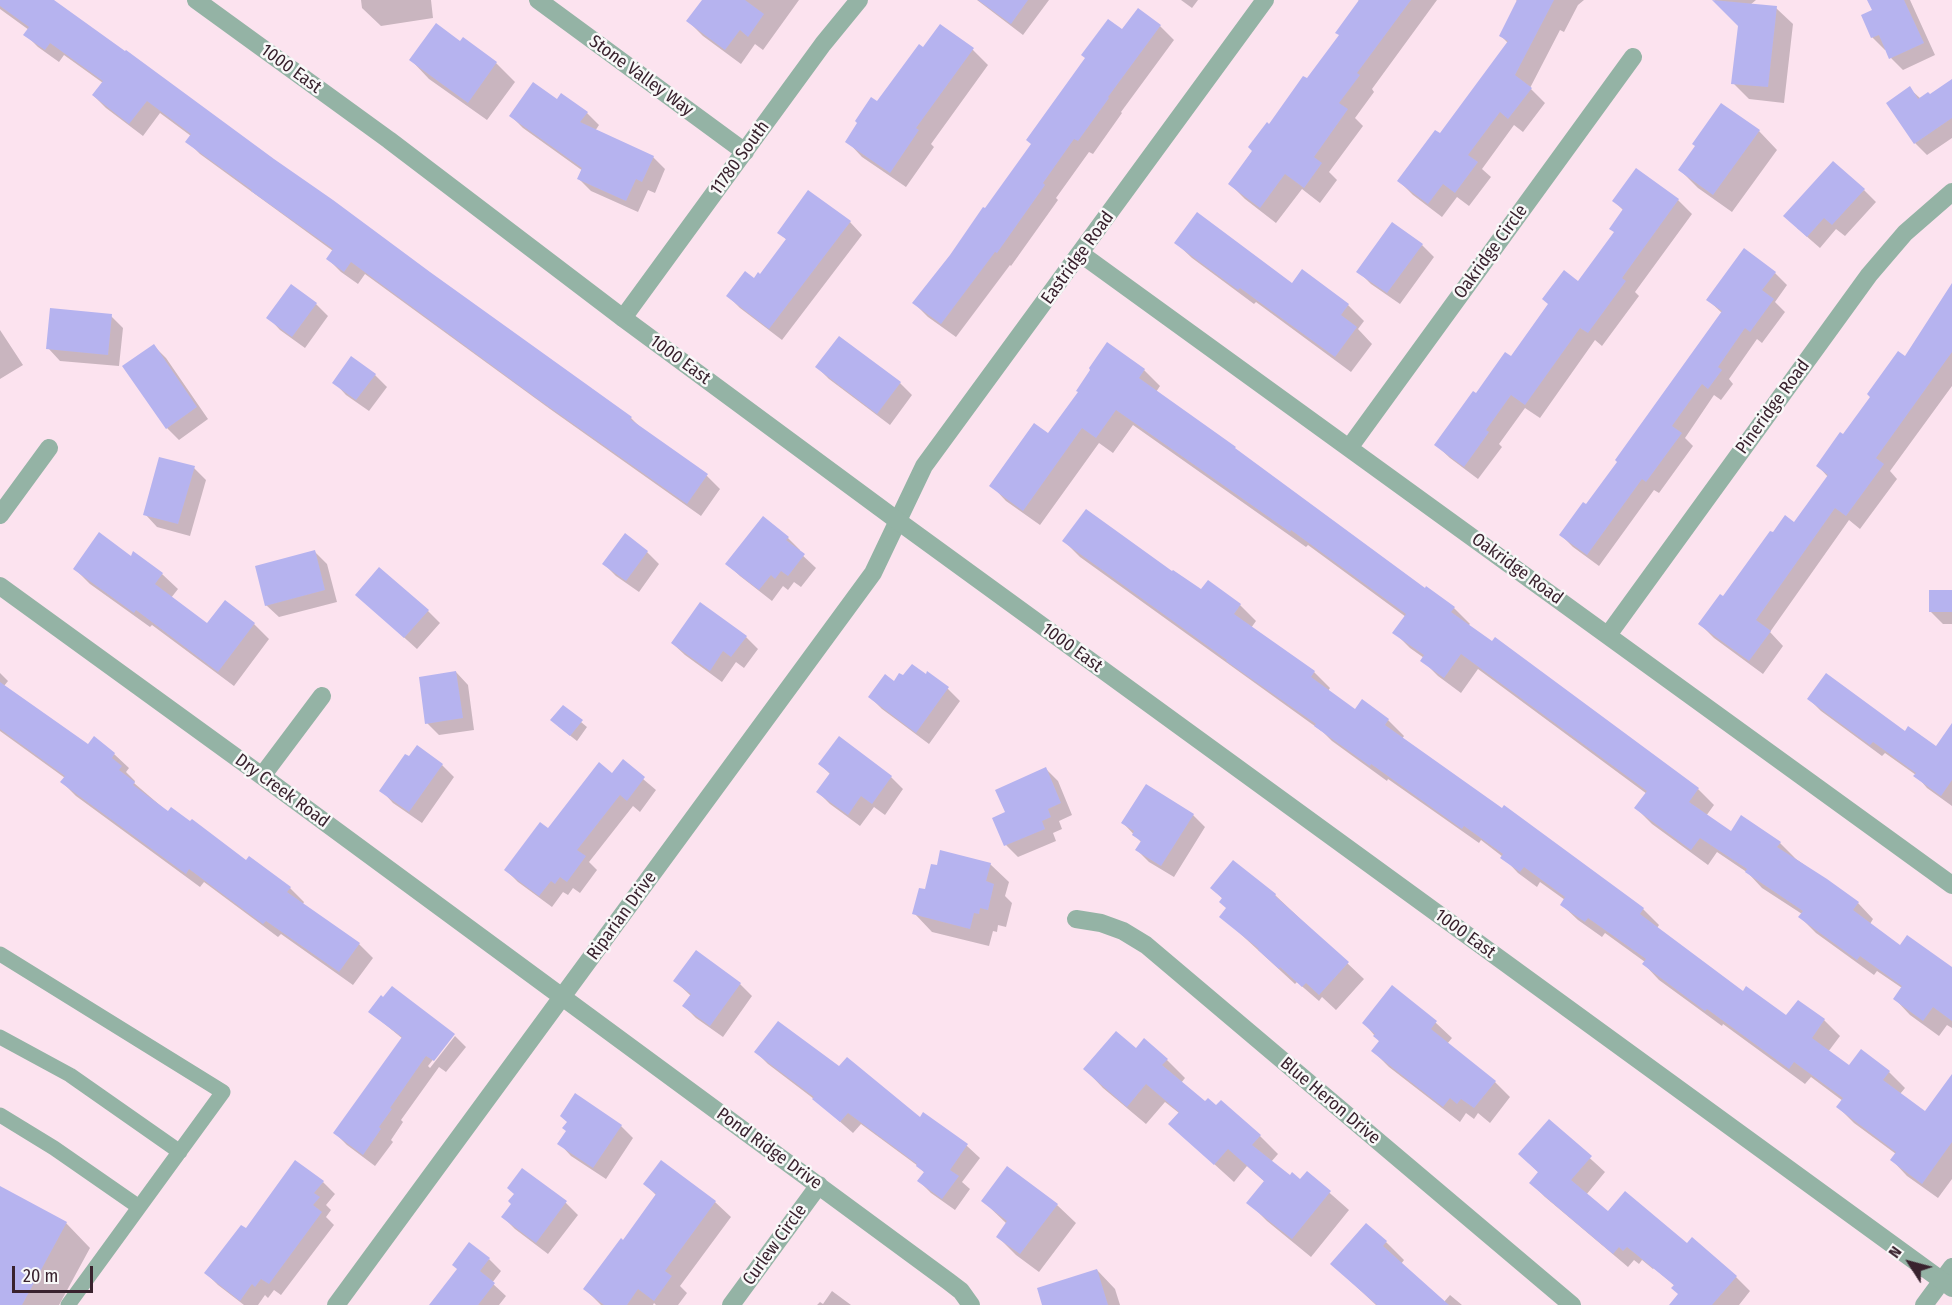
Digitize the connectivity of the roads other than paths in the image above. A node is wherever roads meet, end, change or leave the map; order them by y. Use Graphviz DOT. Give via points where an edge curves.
graph roads {
  1 [pos="196,0"];
  2 [pos="538,0"];
  3 [pos="859,0"];
  4 [pos="1265,0"];
  5 [pos="1633,57"];
  6 [pos="745,152"];
  7 [pos="1952,192"];
  8 [pos="1081,254"];
  9 [pos="623,318"];
  10 [pos="49,448"];
  11 [pos="1349,448"];
  12 [pos="0,515"];
  13 [pos="898,521"];
  14 [pos="0,586"];
  15 [pos="1608,635"];
  16 [pos="322,696"];
  17 [pos="262,776"];
  18 [pos="1952,885"];
  19 [pos="1076,918"];
  20 [pos="0,954"];
  21 [pos="562,997"];
  22 [pos="0,1037"];
  23 [pos="0,1115"];
  24 [pos="180,1152"];
  25 [pos="819,1185"];
  26 [pos="139,1207"];
  27 [pos="1949,1279"];
  28 [pos="68,1305"];
  29 [pos="336,1305"];
  30 [pos="731,1305"];
  31 [pos="971,1305"];
  32 [pos="1572,1305"];
  33 [pos="1924,1305"];
  1 -- 9 [label="street, 1000 East" via="399,147"];
  2 -- 6 [label="street, Stone Valley Way"];
  3 -- 6 [label="street, 11780 South"];
  4 -- 8 [label="street, Eastridge Road"];
  5 -- 11 [label="street, Oakridge Circle"];
  6 -- 9 [label="street, 11780 South"];
  7 -- 15 [label="street, Pineridge Road" via="1905,233 1869,275"];
  8 -- 11 [label="street, Oakridge Road"];
  8 -- 13 [label="street, Eastridge Road" via="924,466"];
  9 -- 13 [label="street, 1000 East"];
  10 -- 12 [label="street"];
  11 -- 15 [label="street, Oakridge Road"];
  13 -- 21 [label="street, Riparian Drive" via="873,573"];
  13 -- 27 [label="street, 1000 East"];
  14 -- 17 [label="street, Dry Creek Road"];
  15 -- 18 [label="street, Oakridge Road"];
  16 -- 17 [label="street"];
  17 -- 21 [label="street, Dry Creek Road"];
  19 -- 32 [label="street, Blue Heron Drive" via="1123,931 1146,945"];
  20 -- 24 [label="lane" via="223,1092"];
  21 -- 25 [label="street, Pond Ridge Drive"];
  21 -- 29 [label="street, Riparian Drive"];
  22 -- 24 [label="lane" via="70,1075"];
  23 -- 26 [label="lane"];
  24 -- 26 [label="lane"];
  25 -- 30 [label="street, Curlew Circle"];
  25 -- 31 [label="street, Pond Ridge Drive" via="961,1291"];
  26 -- 28 [label="lane"];
  27 -- 33 [label="street"];
}
